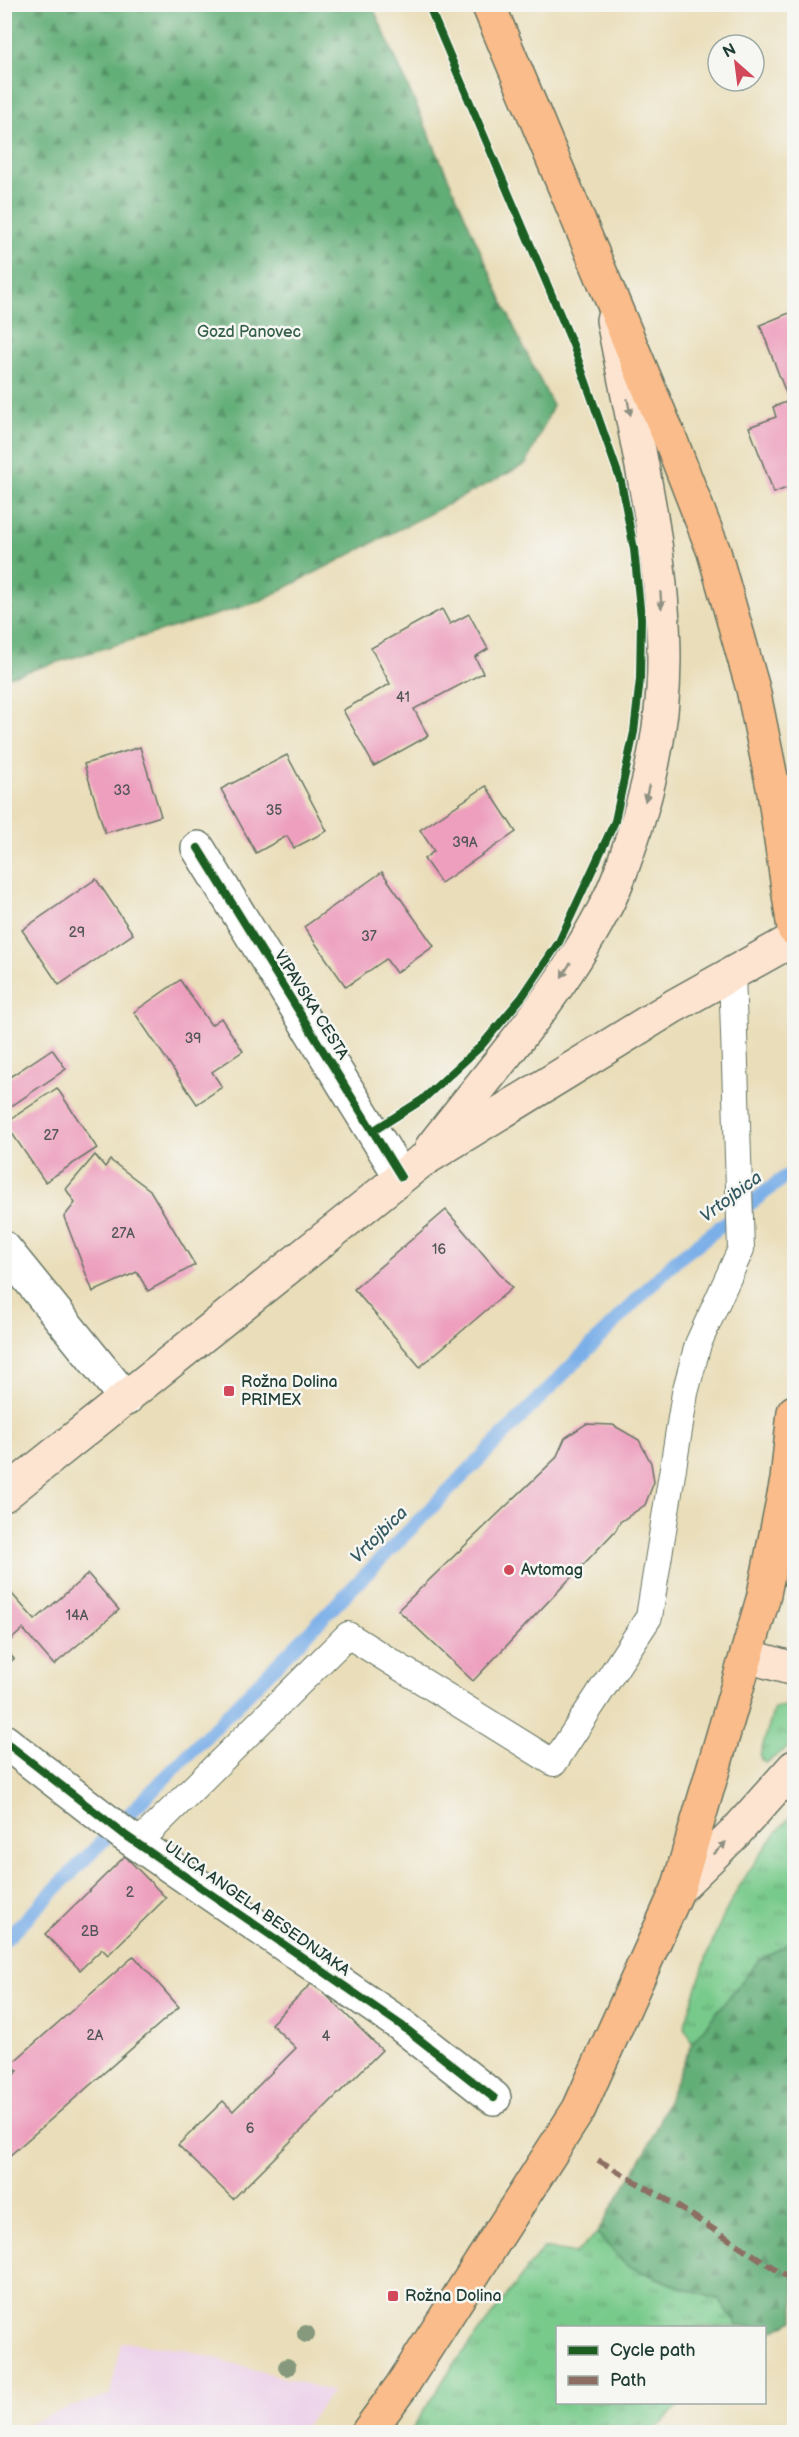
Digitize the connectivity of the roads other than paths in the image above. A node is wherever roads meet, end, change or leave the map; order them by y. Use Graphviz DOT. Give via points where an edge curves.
graph roads {
  1 [pos="488,4"];
  2 [pos="607,288"];
  3 [pos="198,848"];
  4 [pos="795,929"];
  5 [pos="795,939"];
  6 [pos="732,972"];
  7 [pos="411,1170"];
  8 [pos="4,1248"];
  9 [pos="126,1399"];
  10 [pos="794,1416"];
  11 [pos="4,1495"];
  12 [pos="747,1656"];
  13 [pos="795,1669"];
  14 [pos="4,1741"];
  15 [pos="795,1767"];
  16 [pos="132,1839"];
  17 [pos="678,1889"];
  18 [pos="494,2098"];
  19 [pos="368,2433"];
  1 -- 2 [label="main road"];
  2 -- 4 [label="main road" via="714,552 753,689"];
  2 -- 7 [label="main road, one-way" via="661,593 664,661 659,729 647,795 603,913 546,1002"];
  3 -- 7 [label="street, VIPAVSKA CESTA"];
  5 -- 6 [label="main road"];
  6 -- 7 [label="main road"];
  6 -- 16 [label="lane" via="741,1249 698,1344 685,1393 649,1617 554,1763 348,1635"];
  7 -- 9 [label="main road"];
  8 -- 9 [label="street"];
  9 -- 11 [label="main road"];
  10 -- 12 [label="main road" via="787,1480"];
  12 -- 13 [label="main road"];
  12 -- 17 [label="main road"];
  14 -- 16 [label="street, ULICA ANGELA BESEDNJAKA"];
  17 -- 15 [label="main road, one-way"];
  16 -- 18 [label="street, ULICA ANGELA BESEDNJAKA" via="400,2025"];
  17 -- 19 [label="main road" via="579,2109"];
}
